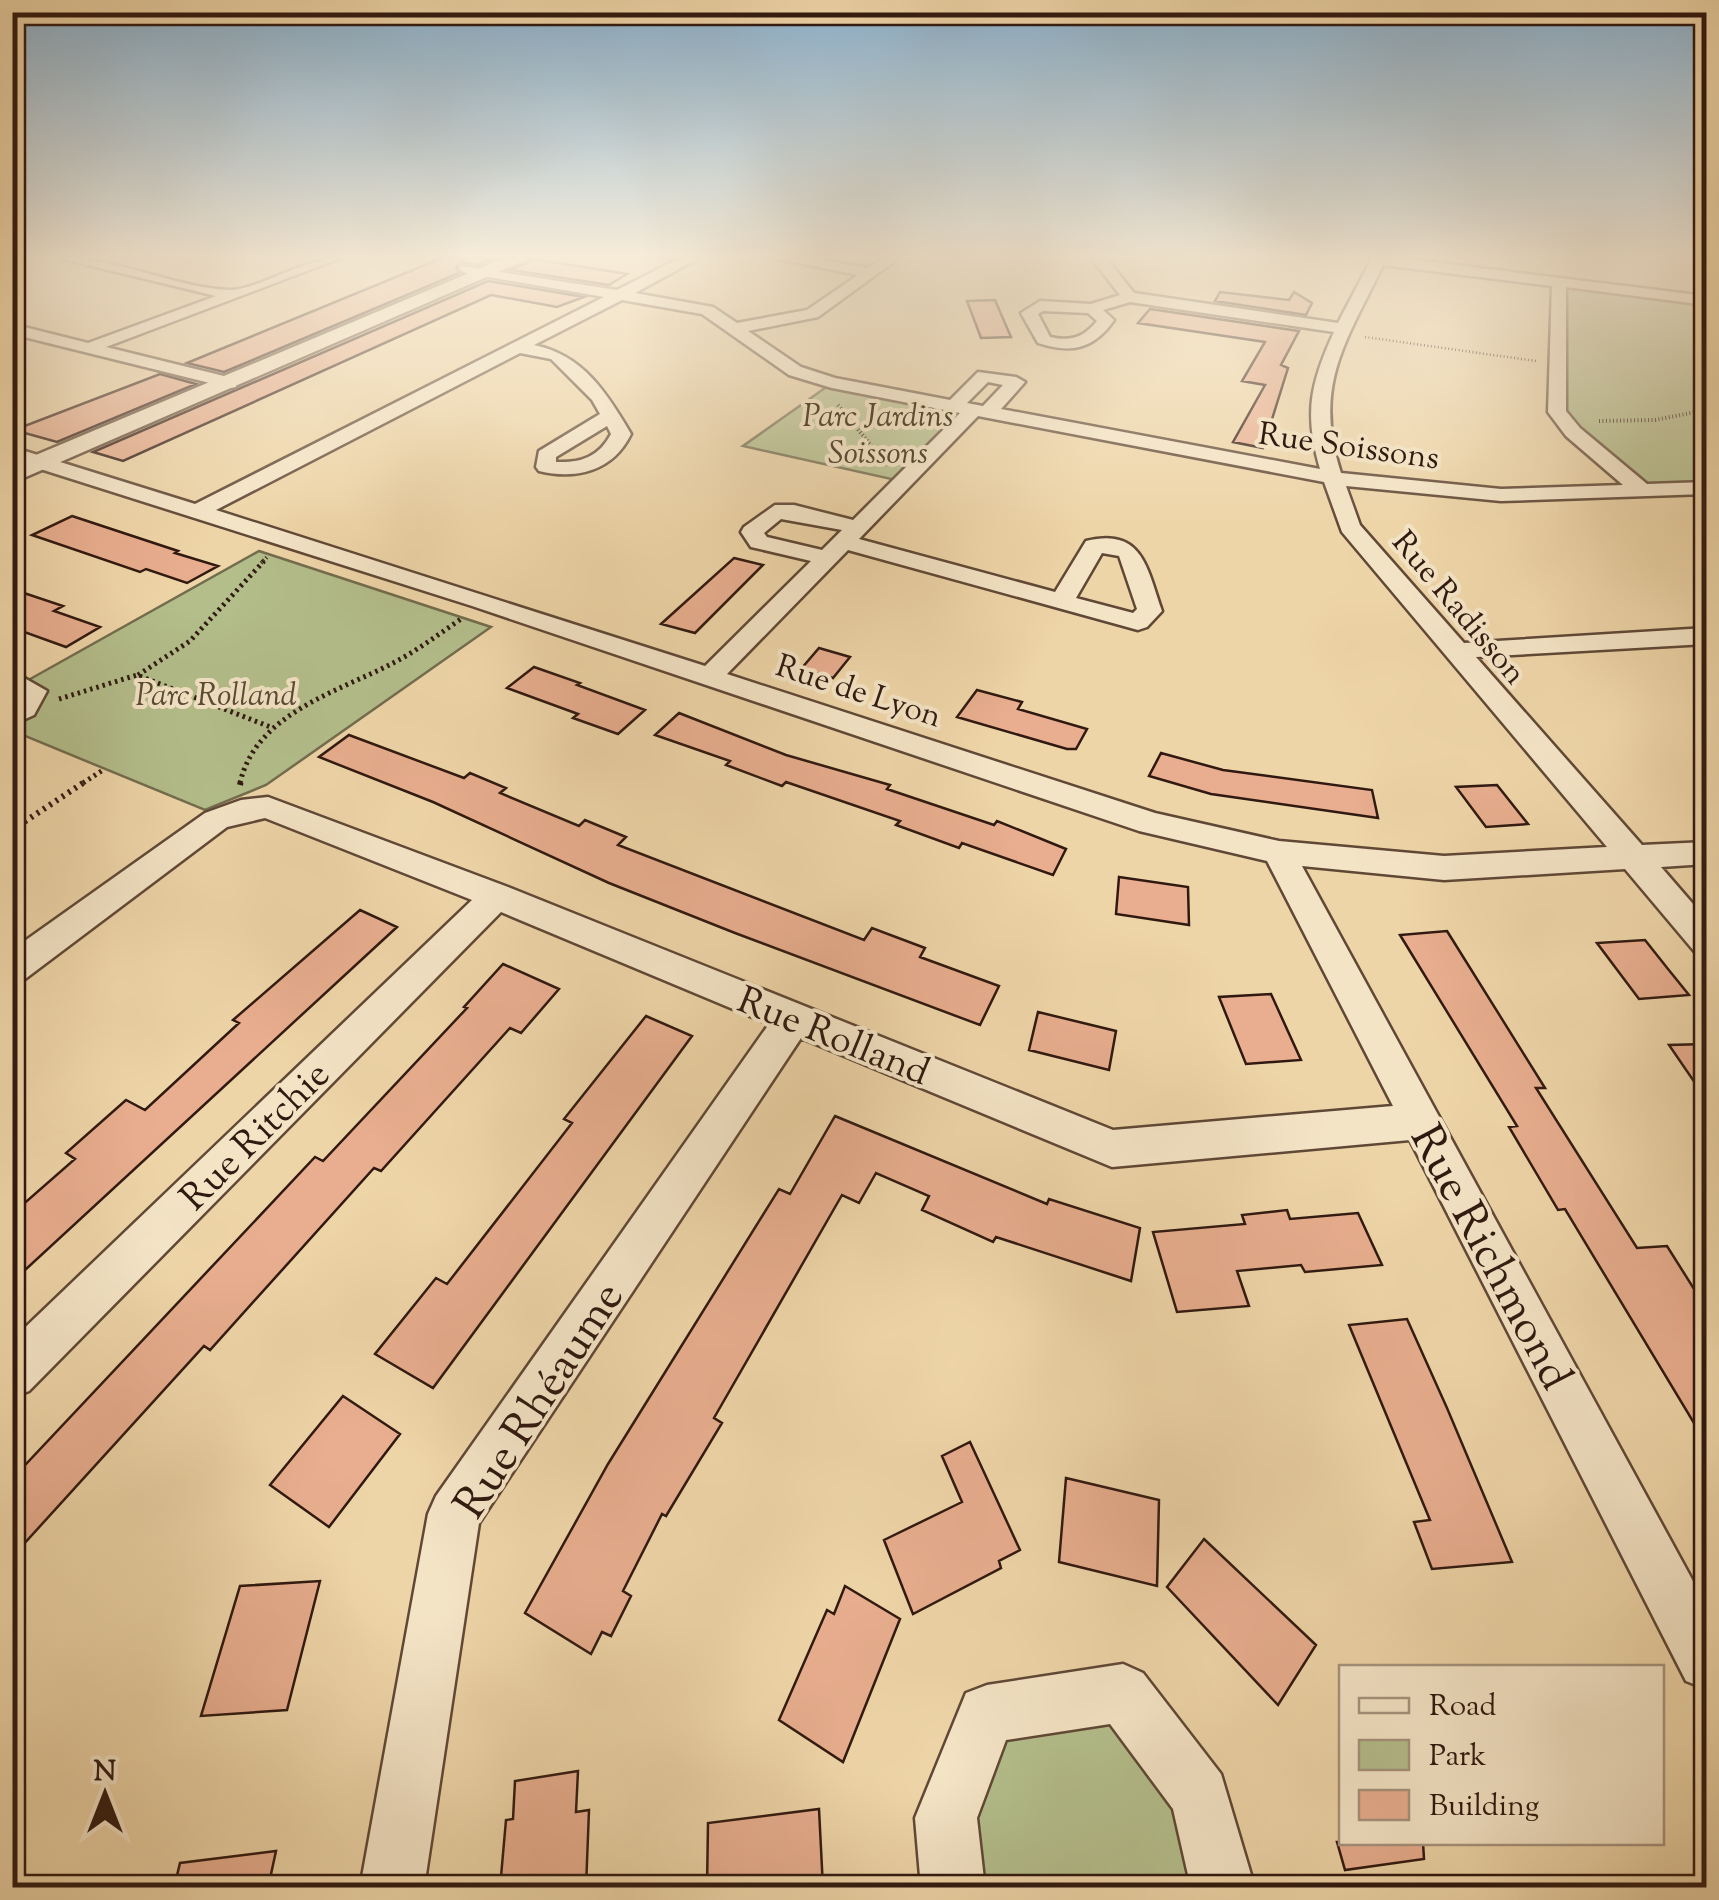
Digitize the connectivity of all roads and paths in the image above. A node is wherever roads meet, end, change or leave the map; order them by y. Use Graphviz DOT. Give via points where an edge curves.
graph roads {
  1 [pos="84,347"];
  2 [pos="93,347"];
  3 [pos="282,347"];
  4 [pos="309,347"];
  5 [pos="515,347"];
  6 [pos="519,347"];
  7 [pos="763,347"];
  8 [pos="1339,347"];
  9 [pos="1435,347"];
  10 [pos="1556,347"];
  11 [pos="89,348"];
  12 [pos="1556,364"];
  13 [pos="206,377"];
  14 [pos="828,382"];
  15 [pos="230,383"];
  16 [pos="972,409"];
  17 [pos="1706,410"];
  18 [pos="609,416"];
  19 [pos="1562,419"];
  20 [pos="19,461"];
  21 [pos="1333,478"];
  22 [pos="900,481"];
  23 [pos="1706,488"];
  24 [pos="1641,490"];
  25 [pos="194,513"];
  26 [pos="844,543"];
  27 [pos="269,554"];
  28 [pos="1062,602"];
  29 [pos="462,618"];
  30 [pos="1706,636"];
  31 [pos="1453,651"];
  32 [pos="137,675"];
  33 [pos="708,677"];
  34 [pos="12,679"];
  35 [pos="43,703"];
  36 [pos="12,717"];
  37 [pos="274,728"];
  38 [pos="103,770"];
  39 [pos="254,801"];
  40 [pos="12,830"];
  41 [pos="1279,852"];
  42 [pos="1706,852"];
  43 [pos="1633,857"];
  44 [pos="496,896"];
  45 [pos="1706,942"];
  46 [pos="12,969"];
  47 [pos="794,1018"];
  48 [pos="1421,1121"];
  49 [pos="12,1374"];
  50 [pos="1706,1660"];
  51 [pos="392,1888"];
  52 [pos="953,1888"];
  53 [pos="1223,1888"];
  1 -- 11 [label="street"];
  2 -- 11 [label="street"];
  3 -- 13 [label="street"];
  4 -- 15 [label="street"];
  5 -- 25 [label="street"];
  6 -- 18 [label="street" via="556,355 600,396"];
  7 -- 14 [label="street, Rue Soissons" via="795,371"];
  8 -- 21 [label="street, Rue Radisson" via="1318,412"];
  9 -- 12 [label="path"];
  10 -- 12 [label="street"];
  11 -- 13 [label="street"];
  12 -- 19 [label="street" via="1554,397"];
  13 -- 15 [label="street"];
  13 -- 20 [label="street"];
  14 -- 16 [label="street, Rue Soissons"];
  14 -- 22 [label="path" via="822,386"];
  15 -- 20 [label="street"];
  16 -- 21 [label="street, Rue Soissons"];
  16 -- 22 [label="street"];
  17 -- 19 [label="path" via="1656,420"];
  19 -- 24 [label="street"];
  20 -- 25 [label="street, Rue de Lyon"];
  21 -- 24 [label="street, Rue Soissons" via="1501,495"];
  21 -- 31 [label="street, Rue Radisson" via="1350,527"];
  22 -- 26 [label="street"];
  23 -- 24 [label="street, Rue Soissons"];
  25 -- 33 [label="street, Rue de Lyon"];
  26 -- 28 [label="street"];
  26 -- 33 [label="street"];
  27 -- 32 [label="path" via="190,641"];
  29 -- 37 [label="path"];
  30 -- 31 [label="street"];
  31 -- 43 [label="street, Rue Radisson"];
  32 -- 35 [label="path"];
  32 -- 37 [label="path"];
  33 -- 41 [label="street, Rue de Lyon" via="1150,823"];
  34 -- 36 [label="street" via="33,691"];
  37 -- 39 [label="path" via="244,758"];
  38 -- 40 [label="path"];
  39 -- 44 [label="street, Rue Rolland"];
  39 -- 46 [label="street" via="216,820"];
  41 -- 43 [label="street, Rue de Lyon" via="1444,868"];
  41 -- 48 [label="street, Rue Richmond"];
  42 -- 43 [label="street, Rue de Lyon"];
  43 -- 45 [label="street, Rue Radisson"];
  44 -- 47 [label="street, Rue Rolland"];
  44 -- 49 [label="street, Rue Ritchie"];
  47 -- 48 [label="street, Rue Rolland" via="1112,1149"];
  47 -- 51 [label="street, Rue Rhéaume" via="454,1514"];
  48 -- 50 [label="street, Rue Richmond"];
  52 -- 53 [label="street" via="946,1818 987,1714 1123,1693 1200,1794"];
}
